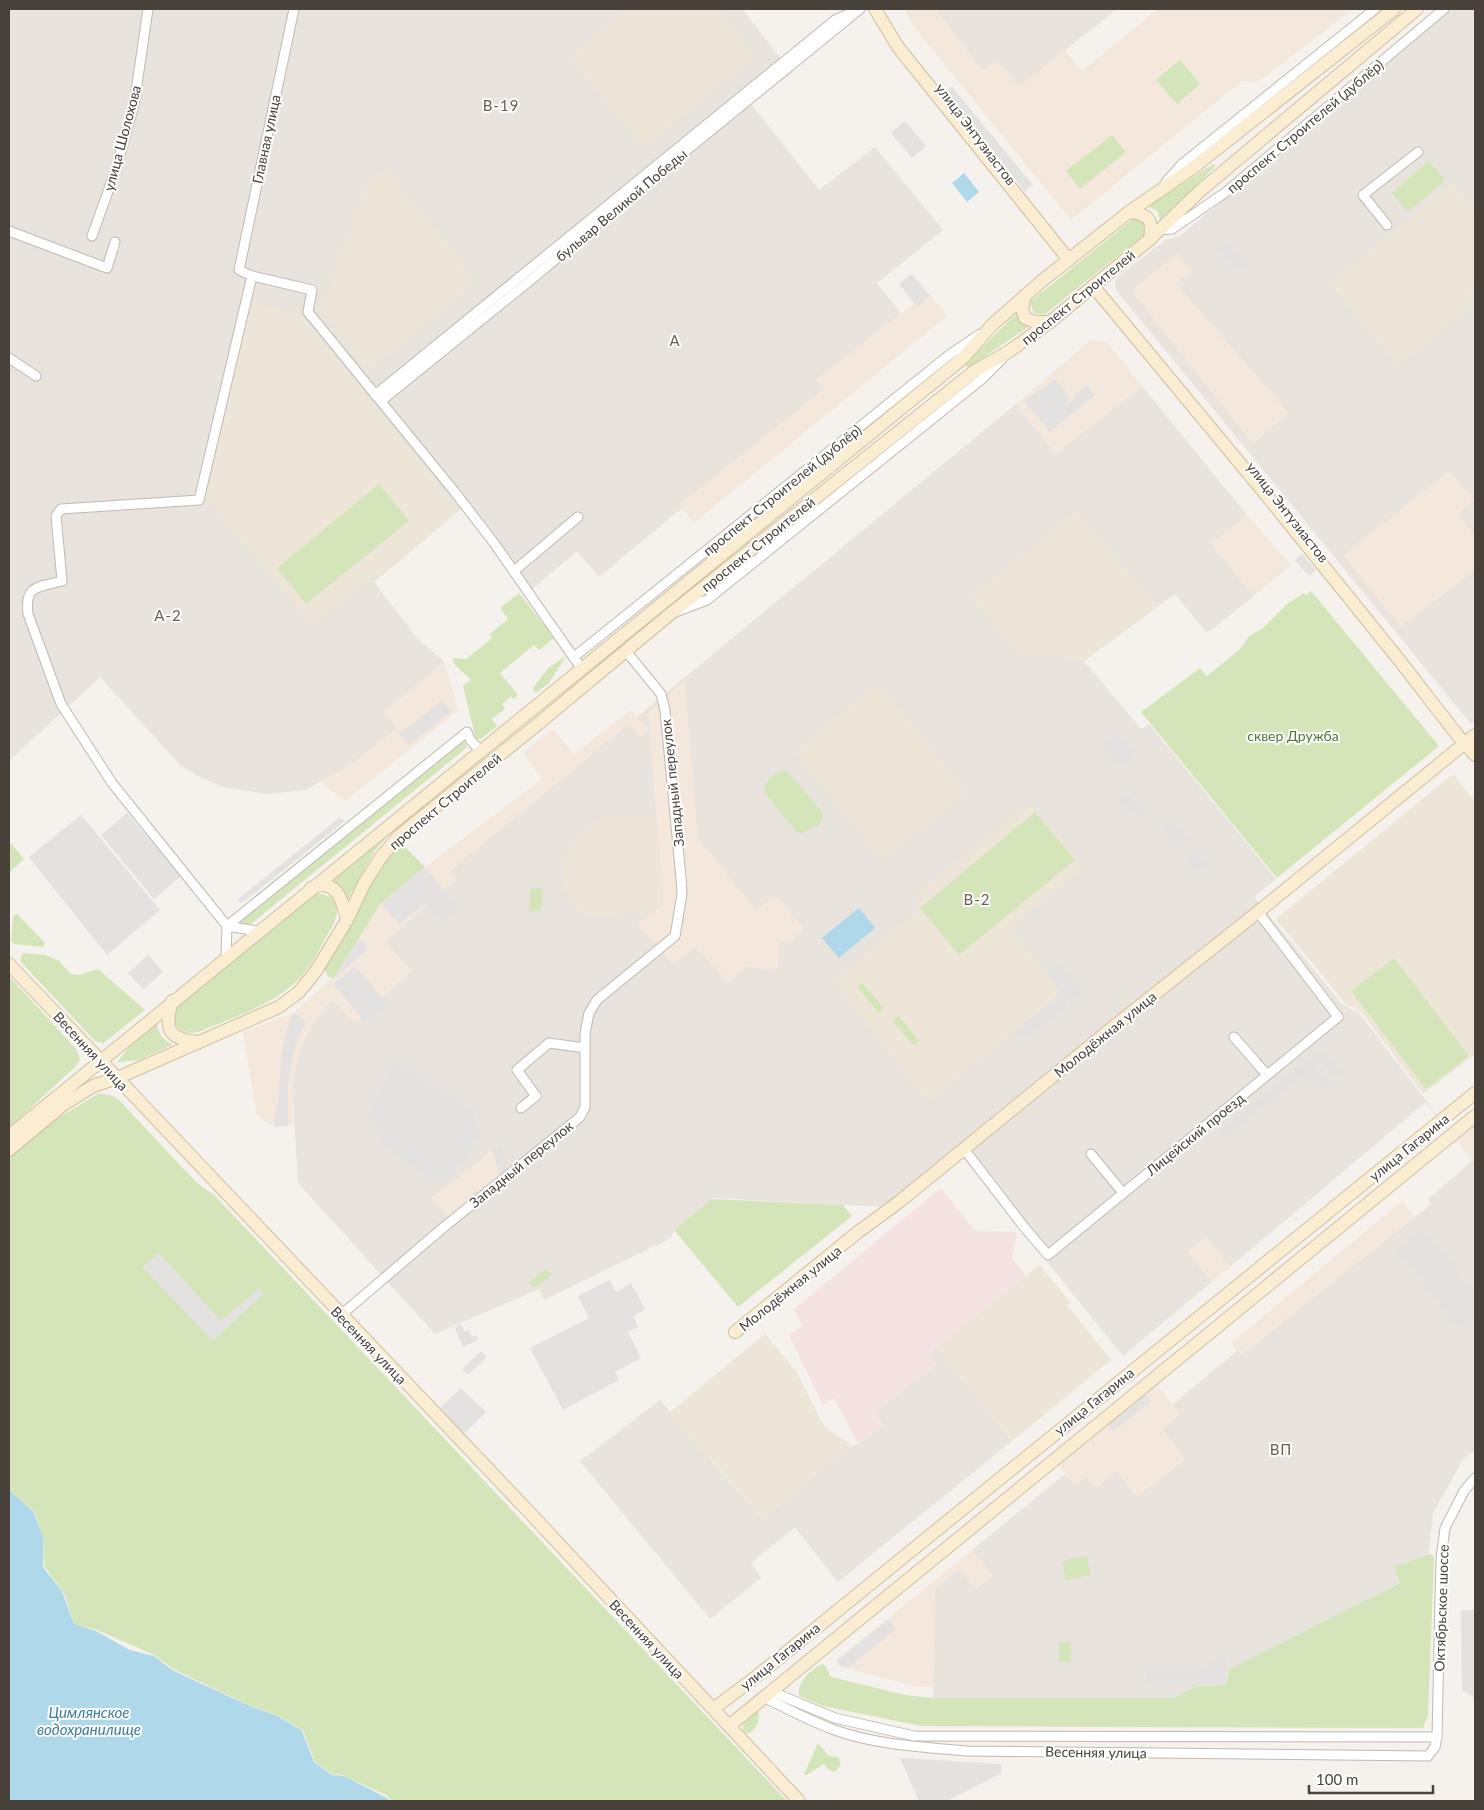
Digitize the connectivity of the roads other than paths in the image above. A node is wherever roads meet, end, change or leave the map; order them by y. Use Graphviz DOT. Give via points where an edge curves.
graph roads {
  1 [pos="148,9"];
  2 [pos="294,9"];
  3 [pos="859,9"];
  4 [pos="875,9"];
  5 [pos="883,9"];
  6 [pos="1375,9"];
  7 [pos="1394,9"];
  8 [pos="1418,9"];
  9 [pos="1444,9"];
  10 [pos="1418,152"];
  11 [pos="1157,192"];
  12 [pos="1129,212"];
  13 [pos="1387,225"];
  14 [pos="9,231"];
  15 [pos="1154,235"];
  16 [pos="92,236"];
  17 [pos="115,242"];
  18 [pos="1071,258"];
  19 [pos="252,276"];
  20 [pos="1095,284"];
  21 [pos="1025,296"];
  22 [pos="1050,322"];
  23 [pos="9,358"];
  24 [pos="36,376"];
  25 [pos="378,398"];
  26 [pos="578,517"];
  27 [pos="514,571"];
  28 [pos="626,651"];
  29 [pos="578,662"];
  30 [pos="1472,741"];
  31 [pos="480,750"];
  32 [pos="1475,755"];
  33 [pos="310,888"];
  34 [pos="1258,912"];
  35 [pos="347,920"];
  36 [pos="227,926"];
  37 [pos="257,931"];
  38 [pos="226,956"];
  39 [pos="9,964"];
  40 [pos="172,1001"];
  41 [pos="1234,1036"];
  42 [pos="199,1042"];
  43 [pos="585,1048"];
  44 [pos="100,1061"];
  45 [pos="1268,1075"];
  46 [pos="117,1078"];
  47 [pos="1475,1093"];
  48 [pos="521,1108"];
  49 [pos="1475,1116"];
  50 [pos="9,1136"];
  51 [pos="964,1149"];
  52 [pos="9,1150"];
  53 [pos="1091,1154"];
  54 [pos="1123,1193"];
  55 [pos="341,1315"];
  56 [pos="735,1332"];
  57 [pos="1475,1478"];
  58 [pos="757,1676"];
  59 [pos="742,1688"];
  60 [pos="762,1697"];
  61 [pos="713,1709"];
  62 [pos="728,1726"];
  63 [pos="1438,1737"];
  64 [pos="1436,1747"];
  65 [pos="800,1801"];
  1 -- 16 [label="street, улица Шолохова" via="134,105"];
  2 -- 19 [label="street, Главная улица" via="239,270"];
  3 -- 25 [label="street, бульвар Великой Победы" via="835,20"];
  4 -- 18 [label="street" via="898,47"];
  5 -- 18 [label="street, улица Энтузиастов" via="904,44 942,88"];
  6 -- 11 [label="street" via="1182,164"];
  7 -- 11 [label="street, проспект Строителей" via="1194,167"];
  8 -- 15 [label="street, проспект Строителей" via="1200,191"];
  9 -- 15 [label="street, проспект Строителей (дублёр)" via="1226,192 1172,230"];
  10 -- 13 [label="street" via="1364,195"];
  11 -- 12 [label="street, проспект Строителей"];
  12 -- 15 [label="street" via="1142,213 1149,219"];
  12 -- 18 [label="street, проспект Строителей"];
  14 -- 17 [label="street" via="107,268"];
  15 -- 20 [label="street, проспект Строителей"];
  18 -- 21 [label="street, проспект Строителей"];
  19 -- 25 [label="street" via="312,290 308,312"];
  19 -- 36 [label="street" via="199,500 61,509 56,516 62,581 36,588 26,601 61,704 112,783"];
  20 -- 22 [label="street, проспект Строителей"];
  20 -- 30 [label="street, улица Энтузиастов" via="1226,433 1302,534"];
  21 -- 22 [label="street" via="1022,309 1025,318"];
  21 -- 29 [label="street, проспект Строителей" via="992,325 963,358"];
  22 -- 28 [label="street, проспект Строителей" via="976,370"];
  23 -- 24 [label="street"];
  25 -- 27 [label="street" via="463,502"];
  26 -- 27 [label="street"];
  27 -- 29 [label="street"];
  28 -- 35 [label="street, проспект Строителей" via="399,836 364,884"];
  28 -- 43 [label="street, Западный переулок" via="661,694 665,710 682,894 675,936 598,1000 589,1012"];
  29 -- 31 [label="street, проспект Строителей"];
  30 -- 32 [label="street, улица Энтузиастов"];
  30 -- 34 [label="street, Молодёжная улица"];
  31 -- 33 [label="street, проспект Строителей"];
  31 -- 36 [label="street" via="467,732"];
  33 -- 35 [label="street" via="324,885 336,891"];
  33 -- 37 [label="street, проспект Строителей"];
  34 -- 45 [label="street, Лицейский проезд" via="1338,1017"];
  34 -- 51 [label="street, Молодёжная улица"];
  35 -- 42 [label="street, проспект Строителей" via="299,992 279,1007"];
  36 -- 37 [label="street"];
  36 -- 38 [label="street"];
  37 -- 38 [label="street, проспект Строителей"];
  38 -- 40 [label="street, проспект Строителей"];
  39 -- 44 [label="street, Весенняя улица"];
  40 -- 42 [label="street" via="167,1024 171,1032 185,1040"];
  40 -- 44 [label="street, проспект Строителей"];
  41 -- 45 [label="street"];
  42 -- 46 [label="street, проспект Строителей"];
  43 -- 48 [label="street" via="549,1043 517,1070 536,1096"];
  43 -- 55 [label="street, Западный переулок" via="585,1107 580,1117"];
  44 -- 46 [label="street, Весенняя улица"];
  44 -- 50 [label="street, проспект Строителей"];
  45 -- 54 [label="street, Лицейский проезд"];
  46 -- 52 [label="street, проспект Строителей" via="93,1086 63,1105"];
  46 -- 55 [label="street, Весенняя улица"];
  47 -- 58 [label="street, улица Гагарина"];
  49 -- 60 [label="street, улица Гагарина"];
  51 -- 54 [label="street, Лицейский проезд" via="1048,1255"];
  51 -- 56 [label="street, Молодёжная улица"];
  53 -- 54 [label="street"];
  55 -- 61 [label="street, Весенняя улица"];
  57 -- 63 [label="street, Октябрьское шоссе" via="1464,1491 1445,1528 1441,1558"];
  58 -- 59 [label="street, улица Гагарина"];
  58 -- 60 [label="street"];
  59 -- 60 [label="street"];
  59 -- 61 [label="street, улица Гагарина"];
  60 -- 62 [label="street, улица Гагарина"];
  60 -- 63 [label="street, Весенняя улица" via="914,1736"];
  60 -- 64 [label="street, Весенняя улица" via="832,1729 911,1747 968,1751 1428,1756"];
  61 -- 62 [label="street, Весенняя улица"];
  62 -- 65 [label="street, Весенняя улица"];
  63 -- 64 [label="street, Октябрьское шоссе"];
}
